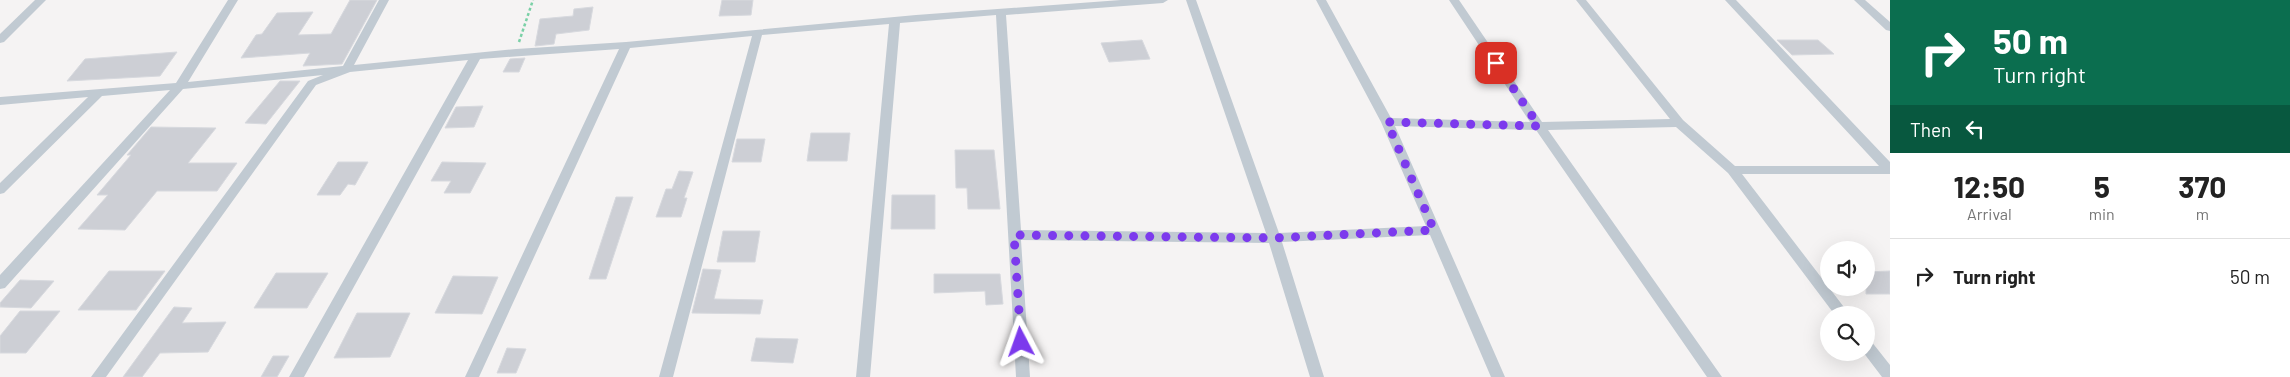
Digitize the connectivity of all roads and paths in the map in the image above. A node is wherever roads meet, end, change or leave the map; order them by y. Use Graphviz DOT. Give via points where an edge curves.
graph roads {
  1 [pos="41,0"];
  2 [pos="233,0"];
  3 [pos="384,0"];
  4 [pos="532,0"];
  5 [pos="1163,0"];
  6 [pos="1191,0"];
  7 [pos="1321,0"];
  8 [pos="1454,0"];
  9 [pos="1581,0"];
  10 [pos="1730,0"];
  11 [pos="1859,0"];
  12 [pos="1001,12"];
  13 [pos="895,20"];
  14 [pos="1890,28"];
  15 [pos="758,32"];
  16 [pos="0,40"];
  17 [pos="626,45"];
  18 [pos="516,52"];
  19 [pos="476,56"];
  20 [pos="346,70"];
  21 [pos="180,86"];
  22 [pos="98,94"];
  23 [pos="0,100"];
  24 [pos="1387,122"];
  25 [pos="1679,123"];
  26 [pos="1539,126"];
  27 [pos="1732,170"];
  28 [pos="1890,170"];
  29 [pos="0,190"];
  30 [pos="1434,230"];
  31 [pos="1014,235"];
  32 [pos="1274,238"];
  33 [pos="0,284"];
  34 [pos="1836,306"];
  35 [pos="1875,357"];
  36 [pos="1890,376"];
  37 [pos="98,377"];
  38 [pos="296,377"];
  39 [pos="472,377"];
  40 [pos="666,377"];
  41 [pos="864,377"];
  42 [pos="1023,377"];
  43 [pos="1316,377"];
  44 [pos="1498,377"];
  45 [pos="1715,377"];
  1 -- 16 [label="street"];
  2 -- 21 [label="street"];
  3 -- 20 [label="street"];
  4 -- 18 [label="path"];
  5 -- 12 [label="street"];
  6 -- 32 [label="street"];
  7 -- 24 [label="street"];
  8 -- 26 [label="street"];
  9 -- 25 [label="street"];
  10 -- 28 [label="street"];
  11 -- 14 [label="street"];
  12 -- 13 [label="street"];
  12 -- 31 [label="street"];
  13 -- 15 [label="street"];
  13 -- 41 [label="street"];
  15 -- 17 [label="street"];
  15 -- 40 [label="street"];
  17 -- 18 [label="street"];
  17 -- 39 [label="street"];
  18 -- 19 [label="street"];
  19 -- 20 [label="street"];
  19 -- 38 [label="street"];
  20 -- 21 [label="street"];
  20 -- 37 [label="street" via="312,83"];
  21 -- 22 [label="street"];
  21 -- 33 [label="street"];
  22 -- 23 [label="street"];
  22 -- 29 [label="street"];
  24 -- 26 [label="street"];
  24 -- 30 [label="street"];
  25 -- 26 [label="street"];
  25 -- 27 [label="street"];
  26 -- 45 [label="street"];
  27 -- 28 [label="street"];
  27 -- 34 [label="street"];
  30 -- 32 [label="street"];
  30 -- 44 [label="street"];
  31 -- 32 [label="street"];
  31 -- 42 [label="street"];
  32 -- 43 [label="street"];
  35 -- 36 [label="street"];
}
